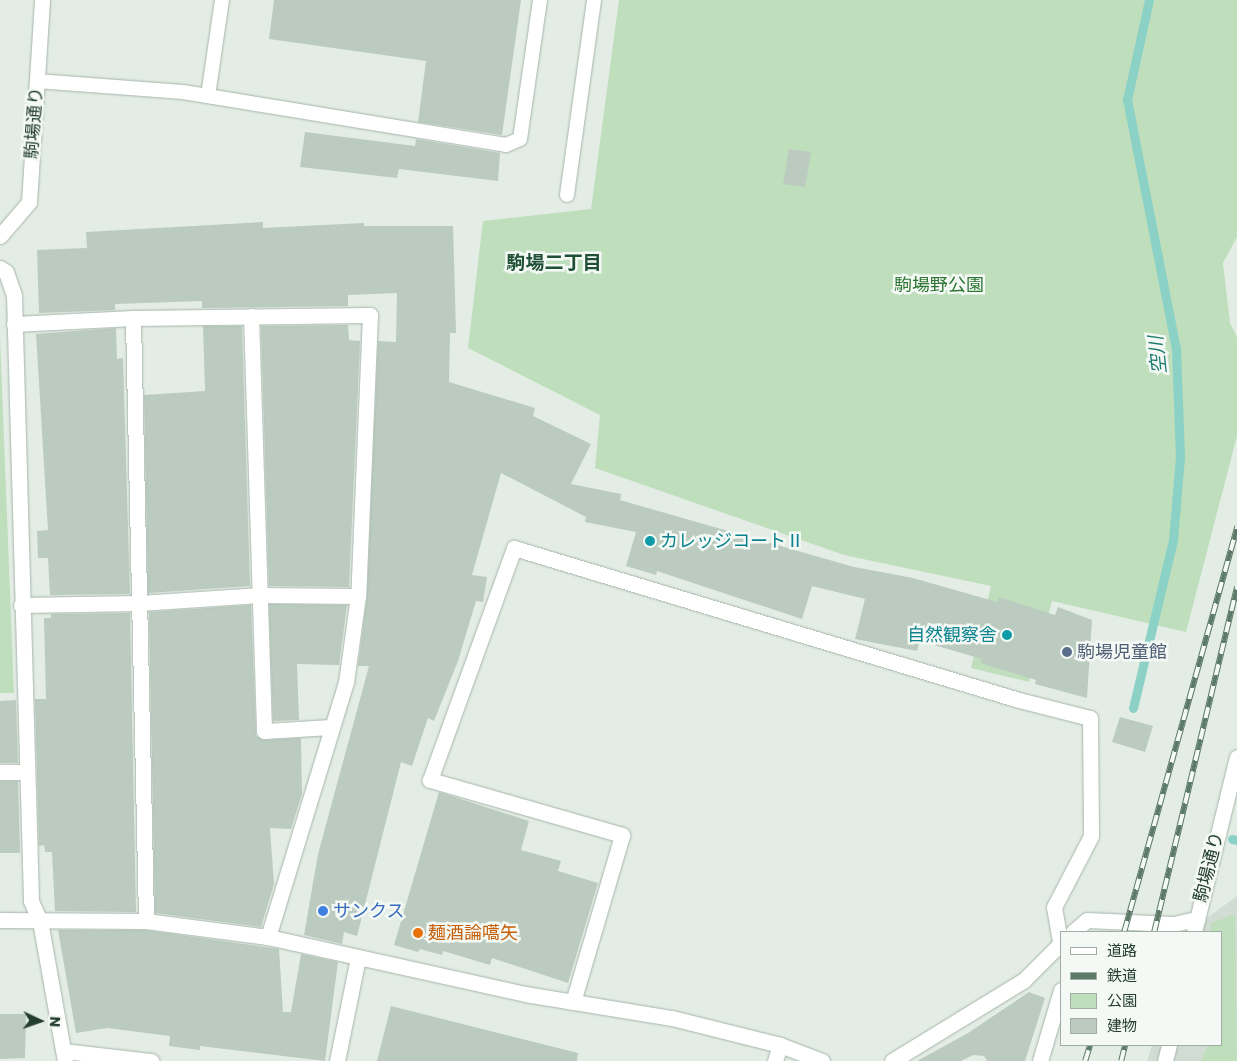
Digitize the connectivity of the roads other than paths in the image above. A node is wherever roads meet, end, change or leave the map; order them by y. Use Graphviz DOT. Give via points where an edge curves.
graph roads {
  1 [pos="42,0"];
  2 [pos="222,0"];
  3 [pos="540,0"];
  4 [pos="594,0"];
  5 [pos="37,81"];
  6 [pos="208,96"];
  7 [pos="567,195"];
  8 [pos="0,236"];
  9 [pos="0,268"];
  10 [pos="251,316"];
  11 [pos="133,318"];
  12 [pos="14,324"];
  13 [pos="260,595"];
  14 [pos="358,596"];
  15 [pos="139,603"];
  16 [pos="20,605"];
  17 [pos="331,727"];
  18 [pos="1237,757"];
  19 [pos="0,772"];
  20 [pos="26,772"];
  21 [pos="0,920"];
  22 [pos="40,921"];
  23 [pos="146,922"];
  24 [pos="1195,925"];
  25 [pos="1073,931"];
  26 [pos="268,937"];
  27 [pos="1060,943"];
  28 [pos="358,958"];
  29 [pos="1060,993"];
  30 [pos="573,1002"];
  31 [pos="780,1045"];
  32 [pos="1169,1046"];
  33 [pos="64,1056"];
  34 [pos="151,1061"];
  35 [pos="337,1061"];
  36 [pos="775,1061"];
  37 [pos="822,1061"];
  38 [pos="892,1061"];
  39 [pos="1040,1061"];
  40 [pos="1165,1061"];
  1 -- 5 [label="street, 駒場通り"];
  2 -- 6 [label="lane"];
  3 -- 6 [label="lane" via="520,139 506,145"];
  4 -- 7 [label="lane"];
  5 -- 6 [label="lane"];
  5 -- 8 [label="street, 駒場通り" via="29,202"];
  9 -- 12 [label="street" via="6,272 14,295"];
  10 -- 11 [label="street"];
  10 -- 13 [label="street"];
  10 -- 14 [label="street" via="370,315"];
  11 -- 12 [label="street"];
  11 -- 15 [label="street"];
  12 -- 16 [label="street"];
  13 -- 14 [label="street"];
  13 -- 15 [label="street"];
  13 -- 17 [label="street" via="264,731"];
  14 -- 17 [label="street" via="346,682"];
  15 -- 16 [label="street"];
  15 -- 23 [label="street"];
  16 -- 20 [label="street"];
  17 -- 26 [label="street"];
  18 -- 24 [label="street, 駒場通り"];
  19 -- 20 [label="street"];
  20 -- 22 [label="street" via="31,901"];
  21 -- 22 [label="street"];
  22 -- 23 [label="street"];
  22 -- 33 [label="street"];
  23 -- 26 [label="street"];
  24 -- 25 [label="street" via="1087,920"];
  26 -- 28 [label="street"];
  27 -- 30 [label="street" via="1054,907 1092,836 1090,718 1019,700 514,548 430,780 622,834"];
  27 -- 38 [label="street" via="1024,980"];
  28 -- 30 [label="street"];
  28 -- 35 [label="street"];
  29 -- 39 [label="street"];
  30 -- 31 [label="street" via="672,1018"];
  31 -- 36 [label="street"];
  31 -- 37 [label="street"];
  32 -- 40 [label="street"];
  33 -- 34 [label="street"];
}
